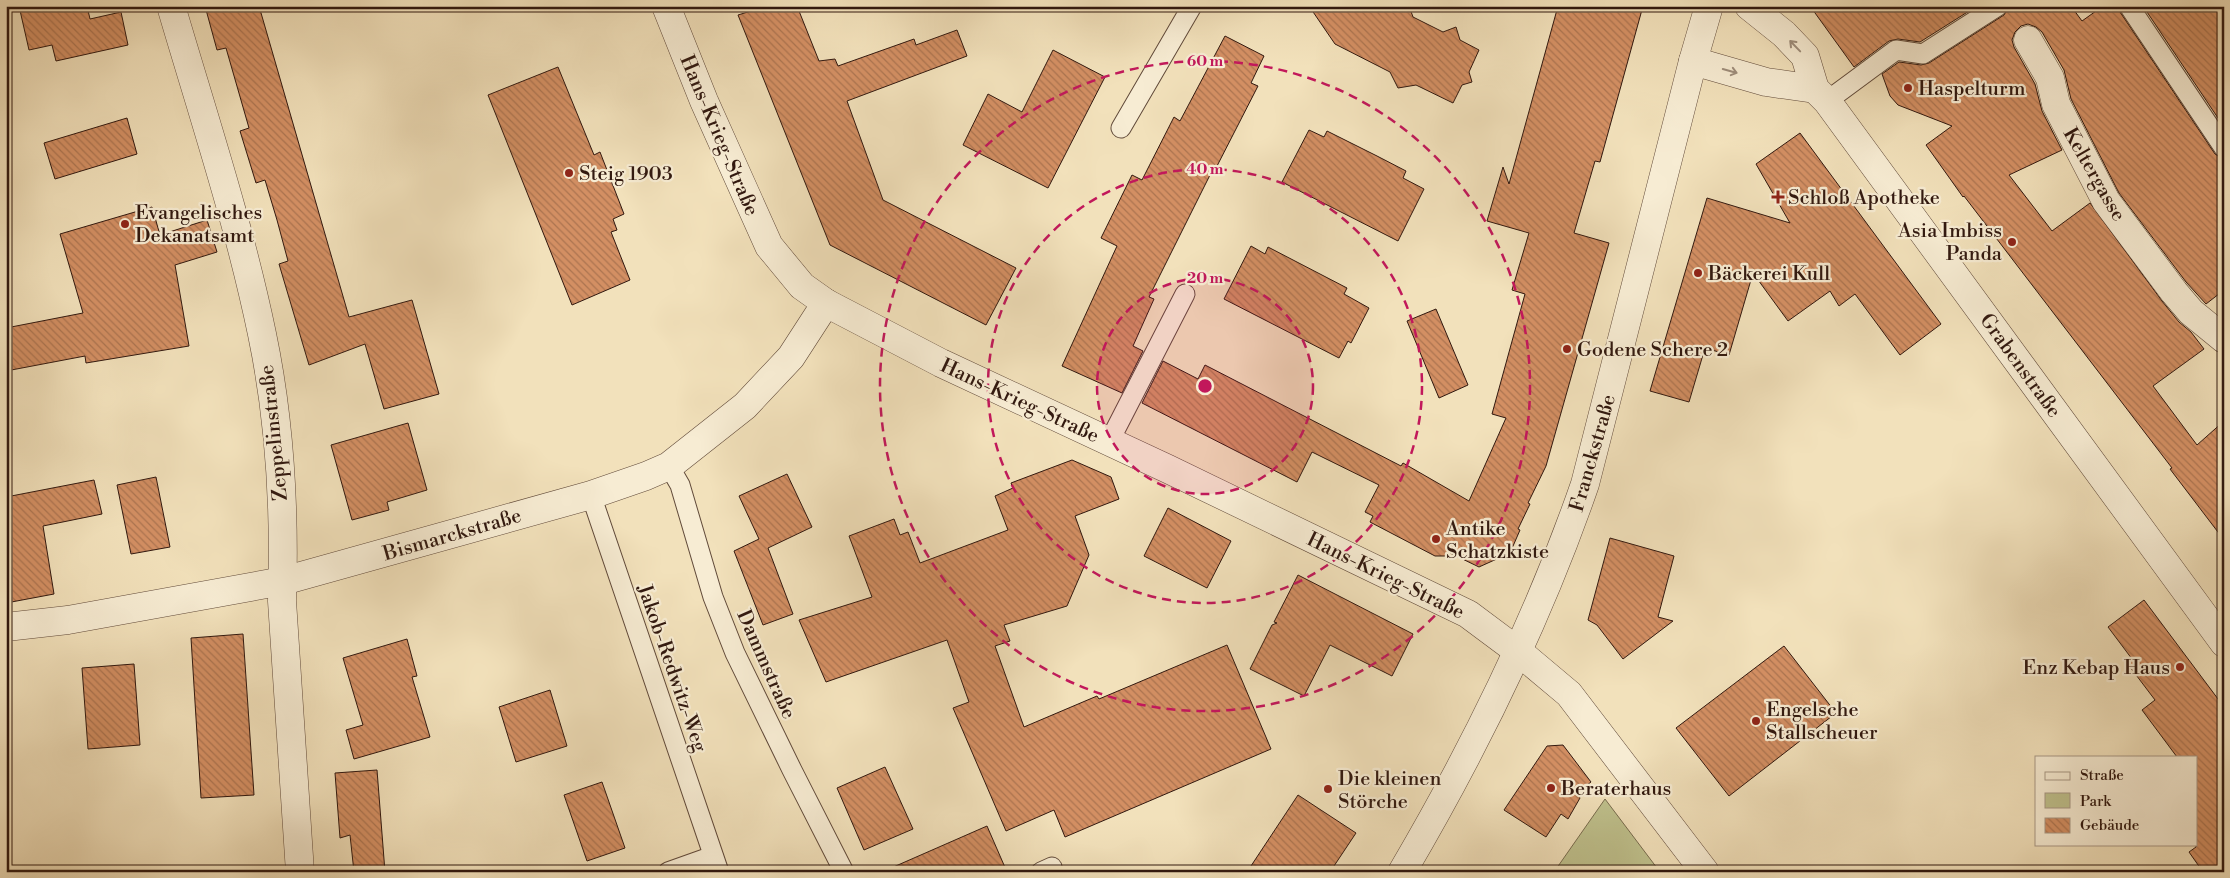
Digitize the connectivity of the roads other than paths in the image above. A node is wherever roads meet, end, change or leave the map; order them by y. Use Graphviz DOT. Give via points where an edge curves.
graph roads {
  1 [pos="171,6"];
  2 [pos="666,6"];
  3 [pos="1192,6"];
  4 [pos="1709,6"];
  5 [pos="1749,6"];
  6 [pos="1998,6"];
  7 [pos="2129,6"];
  8 [pos="2028,40"];
  9 [pos="1693,60"];
  10 [pos="1821,95"];
  11 [pos="1121,128"];
  12 [pos="2224,148"];
  13 [pos="1185,294"];
  14 [pos="826,302"];
  15 [pos="2224,339"];
  16 [pos="1109,442"];
  17 [pos="669,466"];
  18 [pos="591,495"];
  19 [pos="283,582"];
  20 [pos="6,627"];
  21 [pos="2224,643"];
  22 [pos="1519,652"];
  23 [pos="716,864"];
  24 [pos="300,872"];
  25 [pos="668,872"];
  26 [pos="844,872"];
  27 [pos="1402,872"];
  28 [pos="1705,872"];
  1 -- 19 [label="street, Zeppelinstraße" via="217,160 262,334 272,393 280,480"];
  2 -- 14 [label="street, Hans-Krieg-Straße" via="704,101 769,246 802,286"];
  3 -- 11 [label="lane"];
  4 -- 9 [label="street, Franckstraße"];
  10 -- 5 [label="street, Grabenstraße, one-way" via="1805,56"];
  6 -- 10 [label="lane" via="1923,54 1896,50"];
  7 -- 12 [label="lane"];
  8 -- 15 [label="street, Keltergasse" via="2050,78 2056,104 2106,201 2191,312"];
  9 -- 10 [label="street, one-way"];
  9 -- 22 [label="street, Franckstraße" via="1585,484 1562,551"];
  10 -- 21 [label="street, Grabenstraße"];
  13 -- 16 [label="lane"];
  14 -- 16 [label="street, Hans-Krieg-Straße" via="941,364"];
  14 -- 17 [label="street, Bismarckstraße" via="782,368 744,406"];
  16 -- 22 [label="street, Hans-Krieg-Straße" via="1468,614"];
  17 -- 18 [label="street, Bismarckstraße"];
  17 -- 26 [label="lane, Dammstraße" via="680,485 713,596 735,653"];
  18 -- 19 [label="street, Bismarckstraße"];
  18 -- 23 [label="lane, Jakob-Redwitz-Weg"];
  19 -- 20 [label="street, Bismarckstraße" via="68,620"];
  19 -- 24 [label="street, Zeppelinstraße"];
  22 -- 27 [label="street, Franckstraße" via="1444,800"];
  22 -- 28 [label="street, Hans-Krieg-Straße" via="1569,694"];
  23 -- 25 [label="lane, Jakob-Redwitz-Weg"];
}
